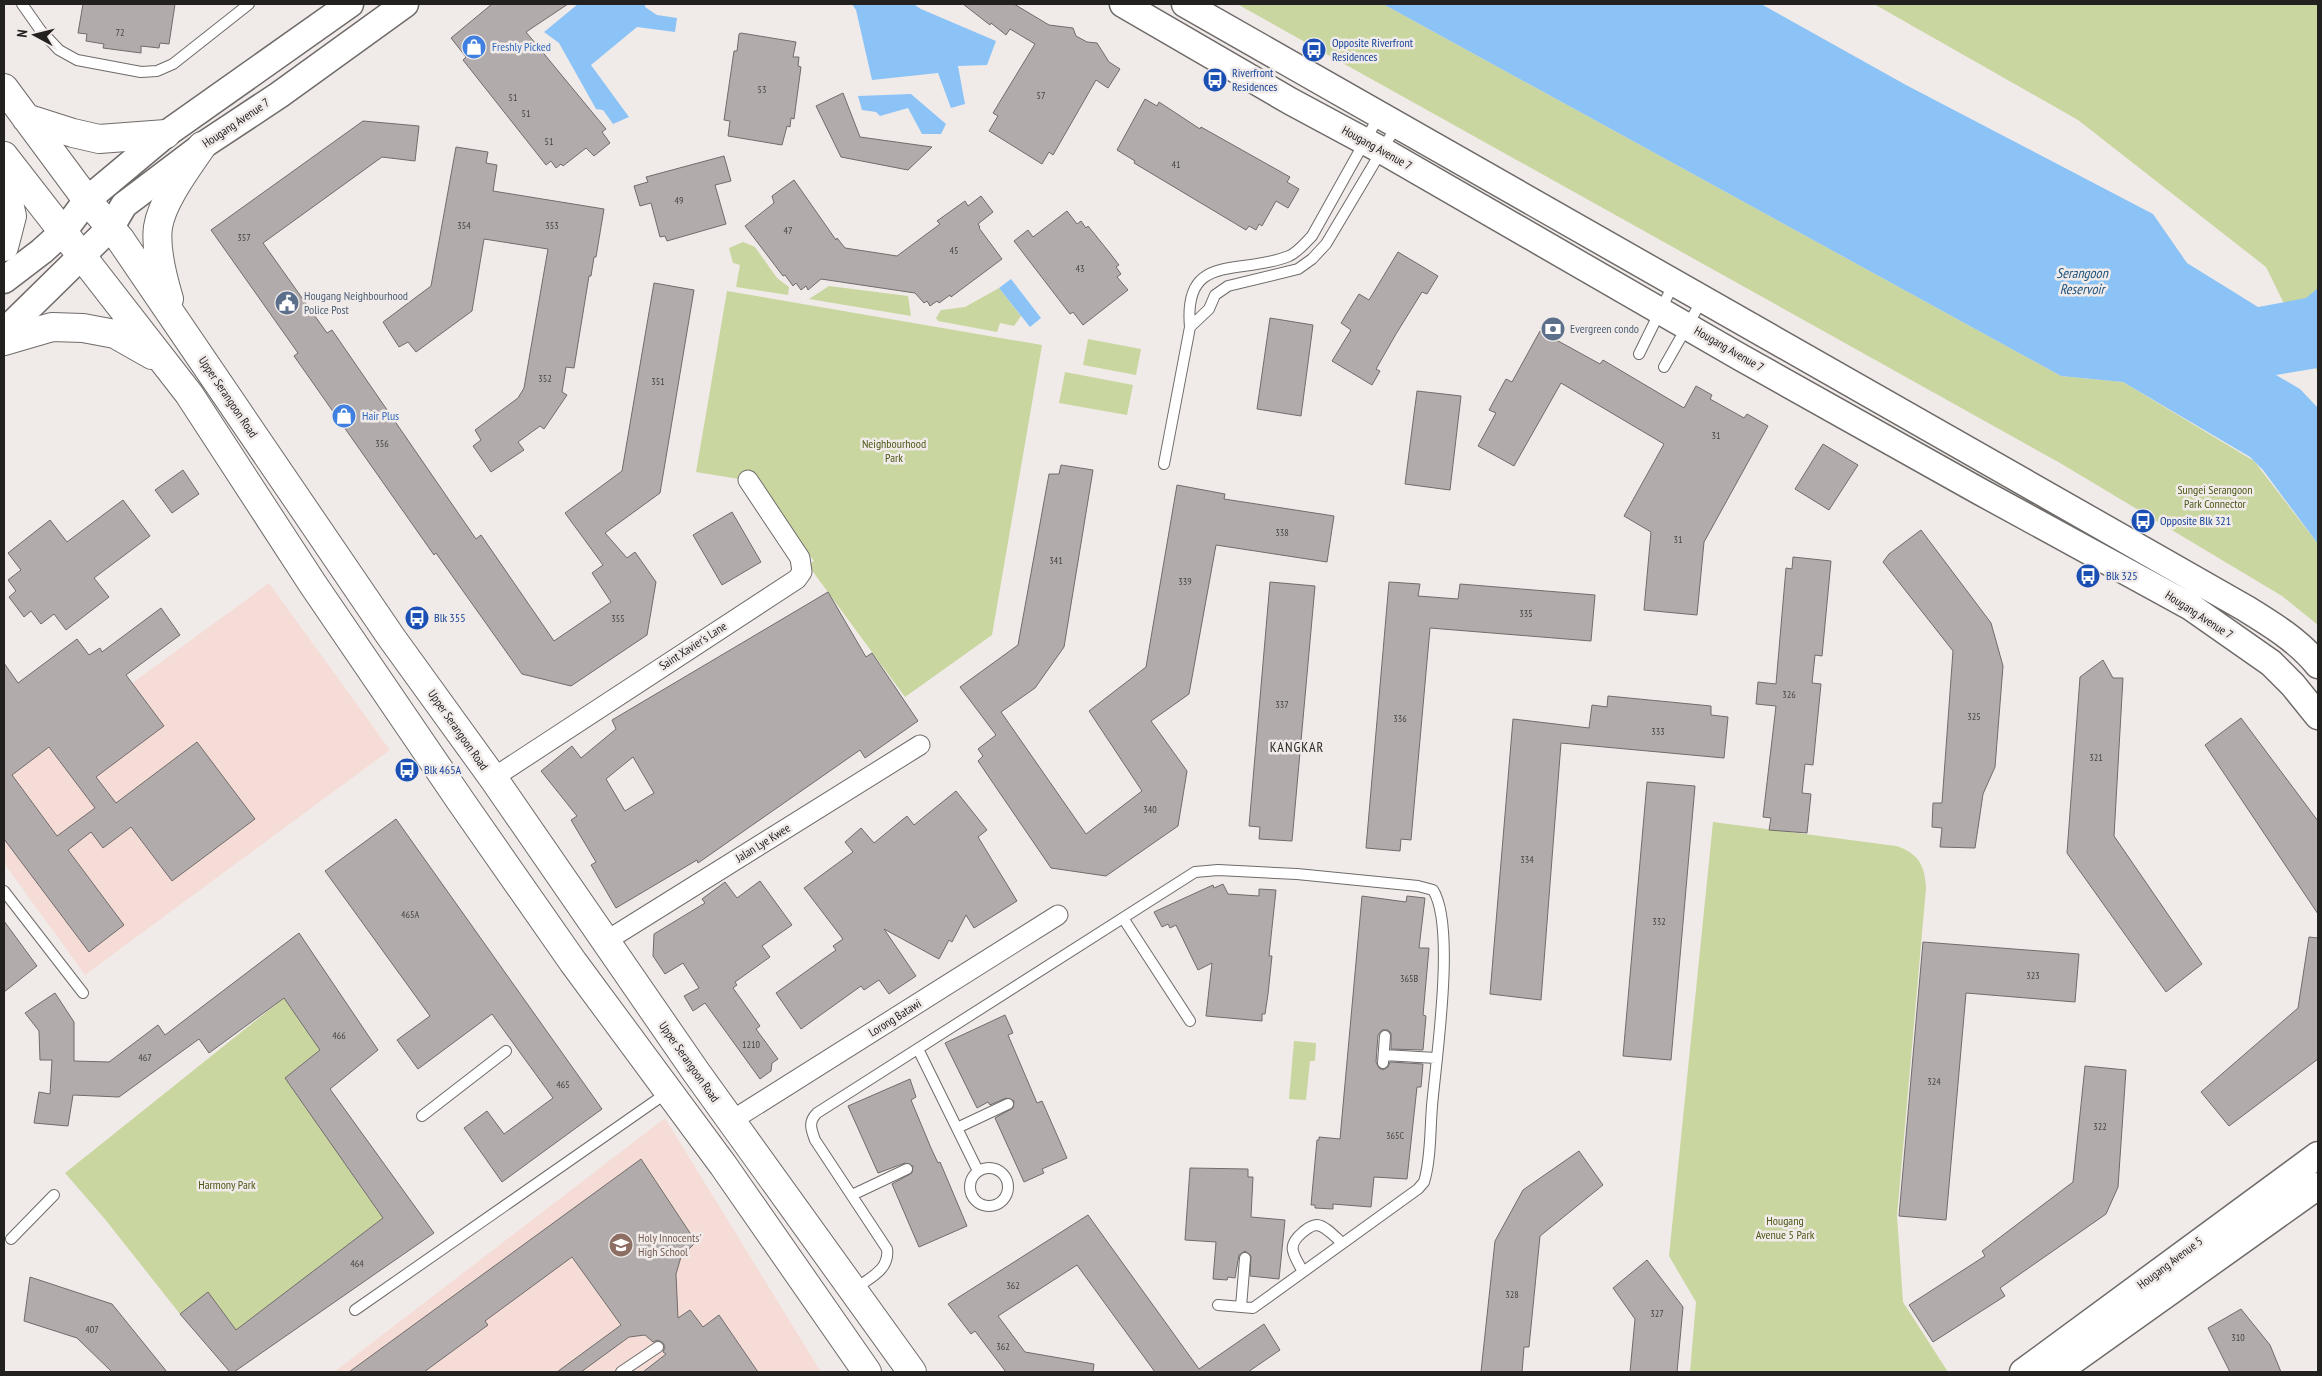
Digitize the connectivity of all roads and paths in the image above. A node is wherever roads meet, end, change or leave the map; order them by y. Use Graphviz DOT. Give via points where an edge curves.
graph roads {
  1 [pos="22,4"];
  2 [pos="249,4"];
  3 [pos="404,4"];
  4 [pos="1123,4"];
  5 [pos="1185,4"];
  6 [pos="338,7"];
  7 [pos="4,88"];
  8 [pos="26,118"];
  9 [pos="1389,119"];
  10 [pos="166,134"];
  11 [pos="202,146"];
  12 [pos="1374,146"];
  13 [pos="4,156"];
  14 [pos="4,181"];
  15 [pos="87,200"];
  16 [pos="111,227"];
  17 [pos="63,232"];
  18 [pos="4,247"];
  19 [pos="81,256"];
  20 [pos="4,280"];
  21 [pos="1674,283"];
  22 [pos="1702,299"];
  23 [pos="1661,311"];
  24 [pos="174,316"];
  25 [pos="1687,326"];
  26 [pos="1190,327"];
  27 [pos="4,332"];
  28 [pos="4,341"];
  29 [pos="1639,354"];
  30 [pos="166,364"];
  31 [pos="1664,367"];
  32 [pos="1164,464"];
  33 [pos="748,480"];
  34 [pos="2318,665"];
  35 [pos="2318,716"];
  36 [pos="920,744"];
  37 [pos="493,778"];
  38 [pos="4,891"];
  39 [pos="1058,915"];
  40 [pos="1123,918"];
  41 [pos="606,941"];
  42 [pos="83,993"];
  43 [pos="1190,1022"];
  44 [pos="1385,1036"];
  45 [pos="918,1049"];
  46 [pos="506,1051"];
  47 [pos="1436,1058"];
  48 [pos="669,1092"];
  49 [pos="1008,1104"];
  50 [pos="422,1116"];
  51 [pos="731,1121"];
  52 [pos="957,1128"];
  53 [pos="2318,1155"];
  54 [pos="907,1169"];
  55 [pos="978,1171"];
  56 [pos="2318,1186"];
  57 [pos="54,1195"];
  58 [pos="852,1195"];
  59 [pos="2266,1208"];
  60 [pos="11,1239"];
  61 [pos="1342,1243"];
  62 [pos="2212,1248"];
  63 [pos="1245,1258"];
  64 [pos="1303,1272"];
  65 [pos="853,1291"];
  66 [pos="1218,1305"];
  67 [pos="1241,1307"];
  68 [pos="355,1310"];
  69 [pos="658,1347"];
  70 [pos="621,1372"];
  71 [pos="867,1372"];
  72 [pos="912,1372"];
  73 [pos="2023,1372"];
  74 [pos="2057,1372"];
  1 -- 2 [label="lane" via="41,31 60,50 77,60 141,72 173,64"];
  3 -- 11 [label="main road, Hougang Avenue 7"];
  4 -- 12 [label="main road, Hougang Avenue 7"];
  5 -- 9 [label="main road"];
  6 -- 10 [label="main road"];
  7 -- 8 [label="main road, Upper Serangoon Road"];
  8 -- 10 [label="main road" via="99,138"];
  8 -- 15 [label="main road, Upper Serangoon Road"];
  9 -- 12 [label="lane"];
  9 -- 12 [label="lane"];
  9 -- 21 [label="main road"];
  10 -- 15 [label="main road"];
  11 -- 16 [label="main road, Hougang Avenue 7" via="124,205"];
  11 -- 24 [label="main road" via="171,193 158,227 162,275"];
  12 -- 23 [label="main road, Hougang Avenue 7"];
  12 -- 26 [label="lane" via="1326,244 1312,259 1298,269 1228,286 1215,295 1208,309"];
  12 -- 26 [label="lane" via="1302,248 1289,256 1200,278 1192,290 1188,307"];
  13 -- 17 [label="main road"];
  14 -- 18 [label="main road" via="12,216"];
  15 -- 16 [label="main road, Upper Serangoon Road"];
  15 -- 17 [label="main road"];
  16 -- 19 [label="main road, Hougang Avenue 7"];
  16 -- 24 [label="main road, Upper Serangoon Road"];
  17 -- 19 [label="main road"];
  17 -- 20 [label="main road"];
  19 -- 27 [label="main road, Hougang Avenue 7"];
  19 -- 30 [label="main road"];
  21 -- 22 [label="main road"];
  21 -- 23 [label="lane"];
  22 -- 25 [label="lane"];
  22 -- 34 [label="main road" via="2245,608 2288,636"];
  23 -- 25 [label="main road, Hougang Avenue 7"];
  23 -- 29 [label="lane"];
  24 -- 37 [label="main road, Upper Serangoon Road" via="391,637"];
  25 -- 31 [label="lane"];
  25 -- 35 [label="main road, Hougang Avenue 7" via="2191,607 2270,663"];
  26 -- 32 [label="lane"];
  28 -- 30 [label="main road" via="52,328 82,328 115,334"];
  30 -- 48 [label="main road" via="462,803"];
  33 -- 37 [label="street, Saint Xavier's Lane" via="800,558 802,572 797,579"];
  36 -- 41 [label="street, Jalan Lye Kwee"];
  37 -- 41 [label="main road, Upper Serangoon Road"];
  38 -- 42 [label="lane"];
  39 -- 51 [label="street, Lorong Batawi"];
  40 -- 43 [label="lane"];
  40 -- 45 [label="lane"];
  40 -- 47 [label="lane" via="1195,872 1207,870 1297,874 1432,890 1438,899 1444,956"];
  41 -- 51 [label="main road, Upper Serangoon Road"];
  44 -- 47 [label="lane" via="1384,1059"];
  45 -- 52 [label="lane"];
  45 -- 58 [label="lane" via="813,1117 810,1126 815,1140"];
  46 -- 50 [label="lane"];
  47 -- 61 [label="lane" via="1424,1182"];
  48 -- 68 [label="lane"];
  48 -- 71 [label="main road"];
  49 -- 52 [label="lane"];
  51 -- 65 [label="main road, Upper Serangoon Road"];
  52 -- 55 [label="lane"];
  53 -- 59 [label="main road, Hougang Avenue 5"];
  54 -- 58 [label="lane"];
  56 -- 59 [label="main road, Hougang Avenue 5"];
  57 -- 60 [label="lane"];
  58 -- 65 [label="lane" via="887,1249 888,1256 884,1267"];
  59 -- 62 [label="main road, Hougang Avenue 5"];
  61 -- 64 [label="lane"];
  61 -- 64 [label="lane" via="1317,1225 1310,1227 1294,1240 1292,1246"];
  62 -- 73 [label="main road, Hougang Avenue 5"];
  62 -- 74 [label="main road, Hougang Avenue 5"];
  63 -- 67 [label="lane"];
  64 -- 67 [label="lane" via="1253,1308"];
  65 -- 72 [label="main road, Upper Serangoon Road"];
  66 -- 67 [label="lane"];
  69 -- 70 [label="lane"];
}
